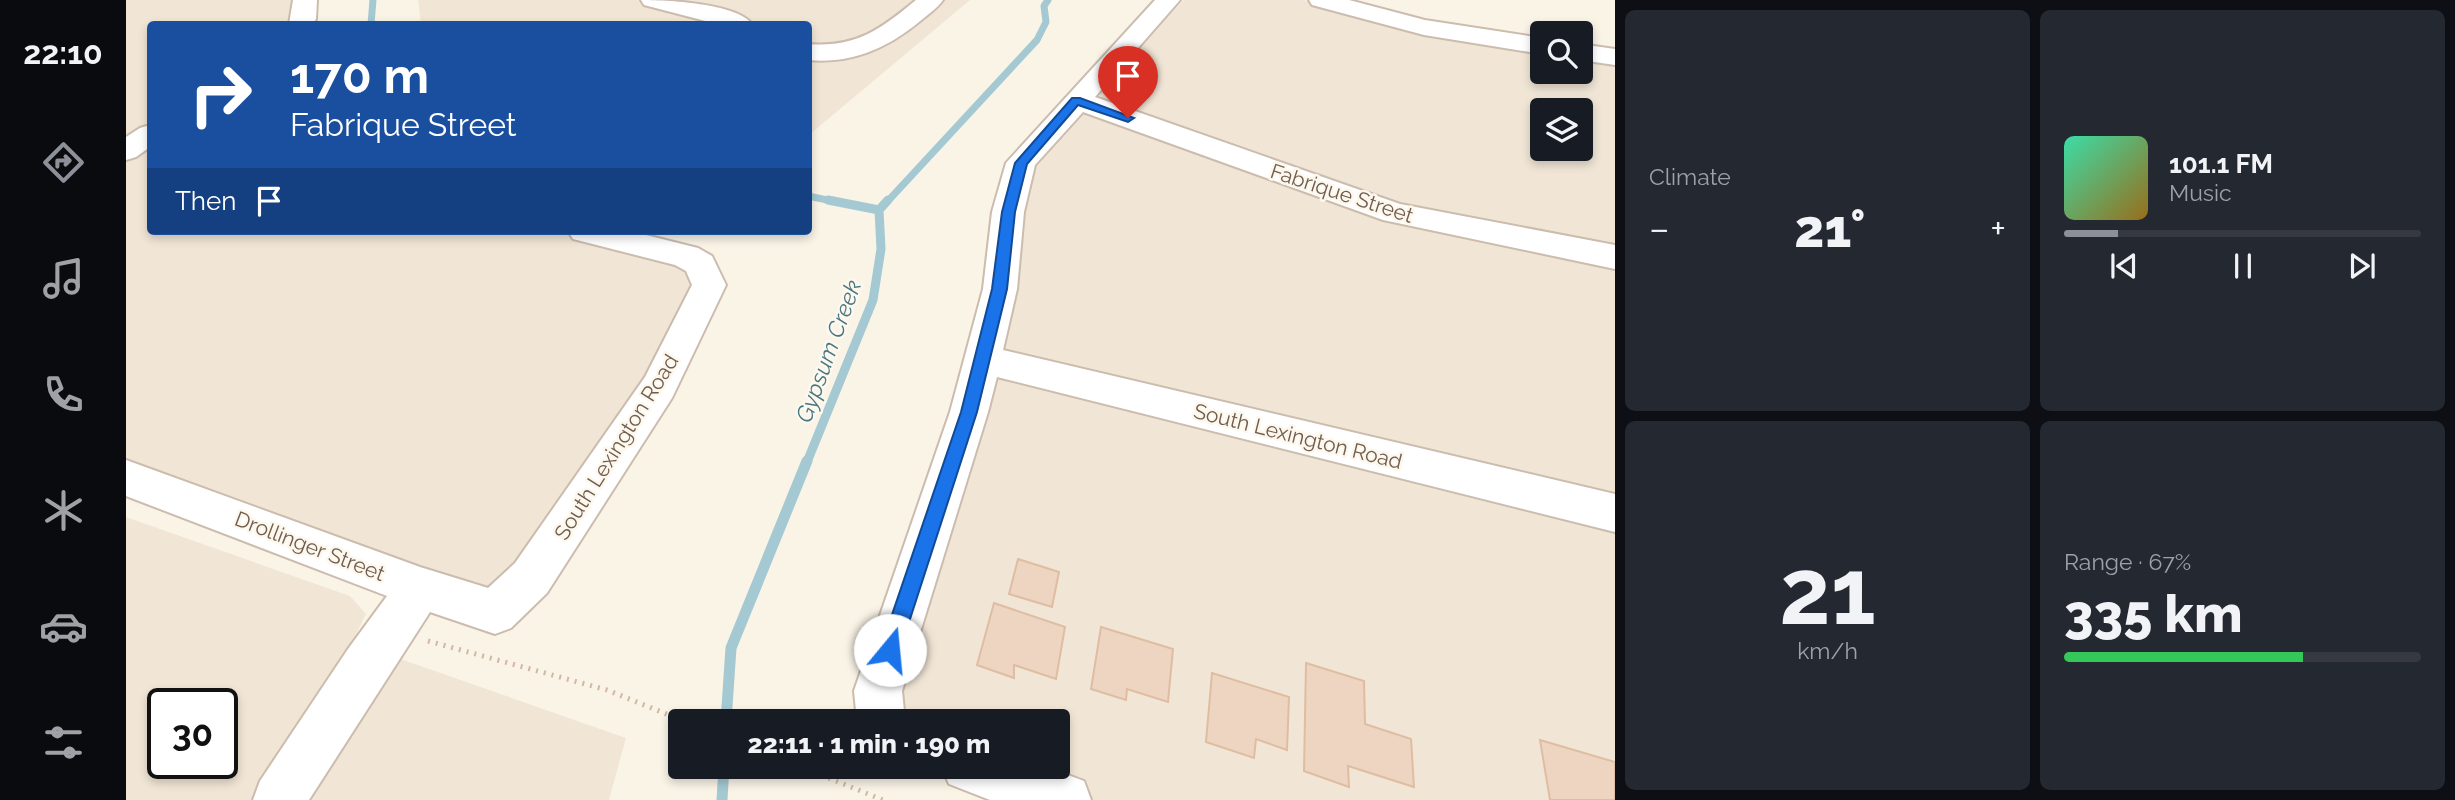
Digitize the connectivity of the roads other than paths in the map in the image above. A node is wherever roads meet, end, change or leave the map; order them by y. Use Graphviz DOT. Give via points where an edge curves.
graph roads {
  1 [pos="305,0"];
  2 [pos="653,0"];
  3 [pos="931,0"];
  4 [pos="1168,0"];
  5 [pos="1321,0"];
  6 [pos="303,21"];
  7 [pos="731,21"];
  8 [pos="1530,44"];
  9 [pos="812,52"];
  10 [pos="1593,54"];
  11 [pos="1615,57"];
  12 [pos="1076,100"];
  13 [pos="126,121"];
  14 [pos="147,126"];
  15 [pos="147,136"];
  16 [pos="126,151"];
  17 [pos="600,235"];
  18 [pos="1615,257"];
  19 [pos="982,359"];
  20 [pos="126,478"];
  21 [pos="1615,513"];
  22 [pos="420,588"];
  23 [pos="495,612"];
  24 [pos="879,709"];
  25 [pos="999,779"];
  26 [pos="1040,796"];
  27 [pos="279,800"];
  1 -- 6 [label="street"];
  2 -- 7 [label="street"];
  3 -- 9 [label="street" via="876,43 848,53"];
  4 -- 12 [label="street"];
  5 -- 8 [label="street" via="1424,27"];
  10 -- 11 [label="street"];
  12 -- 18 [label="street, Fabrique Street" via="1394,213"];
  12 -- 19 [label="street" via="1021,163 1008,212 1000,289"];
  13 -- 14 [label="street"];
  15 -- 16 [label="street"];
  17 -- 23 [label="street, South Lexington Road" via="686,256 700,264 709,285 659,387 531,578"];
  19 -- 21 [label="street, South Lexington Road"];
  19 -- 24 [label="street" via="878,691"];
  20 -- 22 [label="street, Drollinger Street"];
  22 -- 23 [label="street, Drollinger Street"];
  22 -- 27 [label="street"];
  25 -- 26 [label="street"];
}
